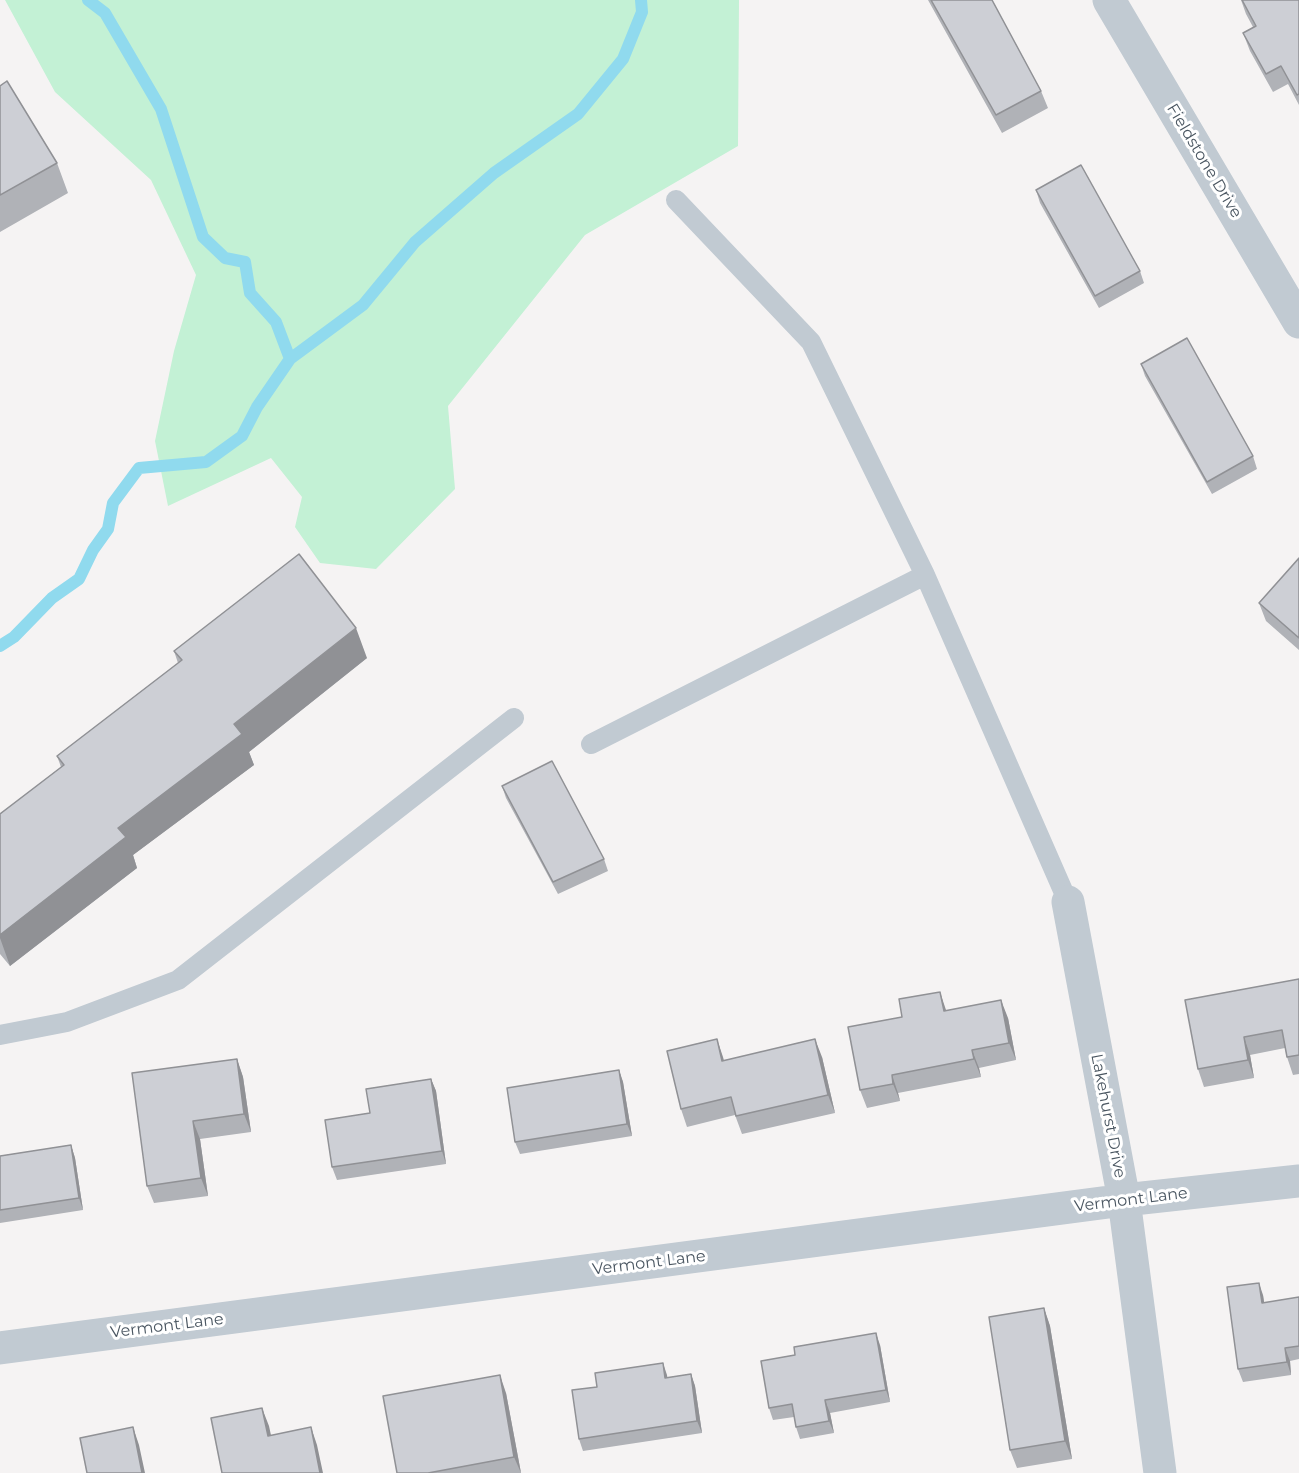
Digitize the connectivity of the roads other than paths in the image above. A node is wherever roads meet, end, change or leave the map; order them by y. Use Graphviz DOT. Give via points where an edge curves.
graph roads {
  1 [pos="1109,0"];
  2 [pos="676,200"];
  3 [pos="1299,322"];
  4 [pos="925,575"];
  5 [pos="514,718"];
  6 [pos="591,744"];
  7 [pos="1068,902"];
  8 [pos="0,1035"];
  9 [pos="1299,1180"];
  10 [pos="1124,1200"];
  11 [pos="0,1348"];
  12 [pos="1160,1473"];
  1 -- 3 [label="street, Fieldstone Drive"];
  2 -- 4 [label="lane" via="811,342"];
  4 -- 6 [label="lane"];
  4 -- 7 [label="lane"];
  5 -- 8 [label="lane" via="178,980 68,1022"];
  7 -- 10 [label="street, Lakehurst Drive"];
  9 -- 10 [label="street, Vermont Lane"];
  10 -- 11 [label="street, Vermont Lane"];
  10 -- 12 [label="street, Lakehurst Drive"];
}
